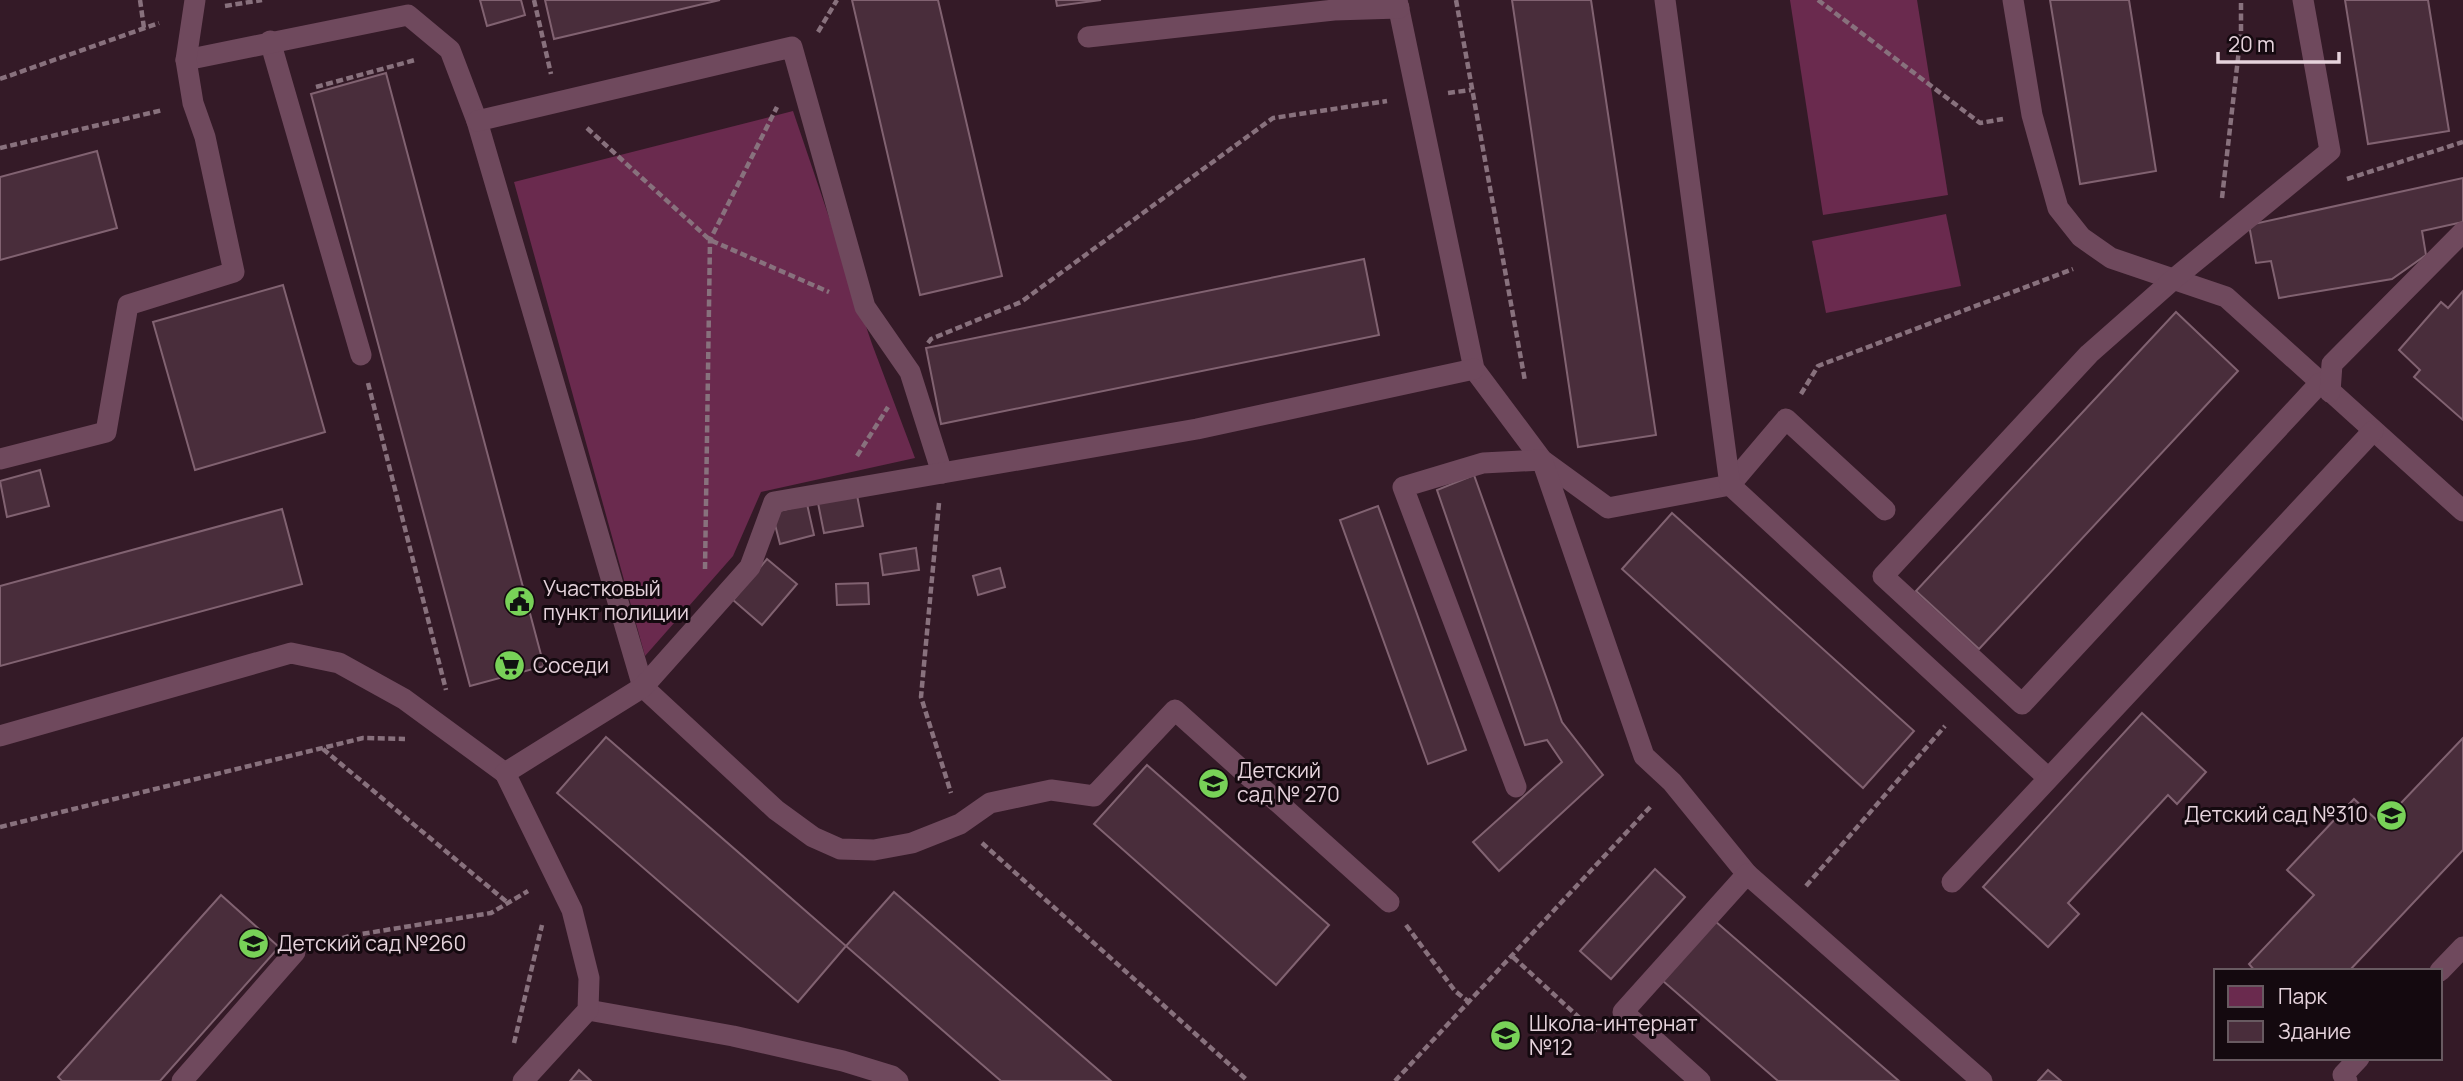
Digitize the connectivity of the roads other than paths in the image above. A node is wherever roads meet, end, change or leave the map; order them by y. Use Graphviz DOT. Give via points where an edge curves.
graph roads {
  1 [pos="1665,0"];
  2 [pos="2013,0"];
  3 [pos="2303,0"];
  4 [pos="1398,4"];
  5 [pos="193,6"];
  6 [pos="1088,37"];
  7 [pos="271,41"];
  8 [pos="186,60"];
  9 [pos="477,121"];
  10 [pos="2463,232"];
  11 [pos="2175,278"];
  12 [pos="361,355"];
  13 [pos="1474,369"];
  14 [pos="2325,388"];
  15 [pos="2373,432"];
  16 [pos="0,459"];
  17 [pos="1542,460"];
  18 [pos="942,473"];
  19 [pos="1730,485"];
  20 [pos="1885,510"];
  21 [pos="2463,511"];
  22 [pos="643,687"];
  23 [pos="0,736"];
  24 [pos="505,773"];
  25 [pos="2047,777"];
  26 [pos="1516,787"];
  27 [pos="1747,874"];
  28 [pos="1952,882"];
  29 [pos="1389,902"];
  30 [pos="2463,947"];
  31 [pos="295,952"];
  32 [pos="2442,969"];
  33 [pos="588,1010"];
  34 [pos="2357,1060"];
  35 [pos="182,1081"];
  36 [pos="523,1081"];
  37 [pos="898,1081"];
  38 [pos="1700,1081"];
  39 [pos="1982,1081"];
  40 [pos="2347,1081"];
  1 -- 19 [label="lane"];
  2 -- 11 [label="lane" via="2032,115 2058,208 2081,237 2111,258"];
  3 -- 11 [label="lane" via="2330,152"];
  4 -- 6 [label="lane"];
  4 -- 13 [label="lane"];
  5 -- 8 [label="lane"];
  7 -- 8 [label="lane"];
  7 -- 9 [label="lane" via="408,15 450,50"];
  7 -- 12 [label="lane"];
  8 -- 16 [label="lane" via="192,103 205,137 234,272 128,305 106,432"];
  9 -- 18 [label="lane" via="792,47 865,307 910,372"];
  9 -- 22 [label="lane"];
  10 -- 14 [label="lane" via="2332,364"];
  11 -- 14 [label="lane" via="2226,297"];
  11 -- 14 [label="lane" via="2089,354 1883,576 2022,704"];
  13 -- 17 [label="lane"];
  13 -- 18 [label="lane" via="1197,429"];
  14 -- 15 [label="lane"];
  15 -- 21 [label="lane"];
  15 -- 25 [label="lane"];
  17 -- 19 [label="lane" via="1608,508"];
  17 -- 26 [label="lane" via="1483,463 1403,487"];
  17 -- 27 [label="lane" via="1644,756 1672,782"];
  18 -- 22 [label="lane" via="774,502 750,567"];
  19 -- 20 [label="lane" via="1786,419"];
  19 -- 25 [label="lane"];
  22 -- 24 [label="lane"];
  22 -- 29 [label="lane" via="776,810 813,837 840,849 874,850 912,843 960,824 990,803 1051,790 1094,796 1175,710"];
  23 -- 24 [label="lane" via="291,653 339,663 404,699"];
  24 -- 33 [label="lane" via="572,910 589,978"];
  25 -- 28 [label="lane"];
  27 -- 38 [label="lane" via="1623,1012"];
  27 -- 39 [label="lane"];
  30 -- 32 [label="lane"];
  31 -- 35 [label="lane"];
  33 -- 36 [label="lane"];
  33 -- 37 [label="lane" via="798,1050"];
  34 -- 40 [label="lane" via="2343,1075"];
}
